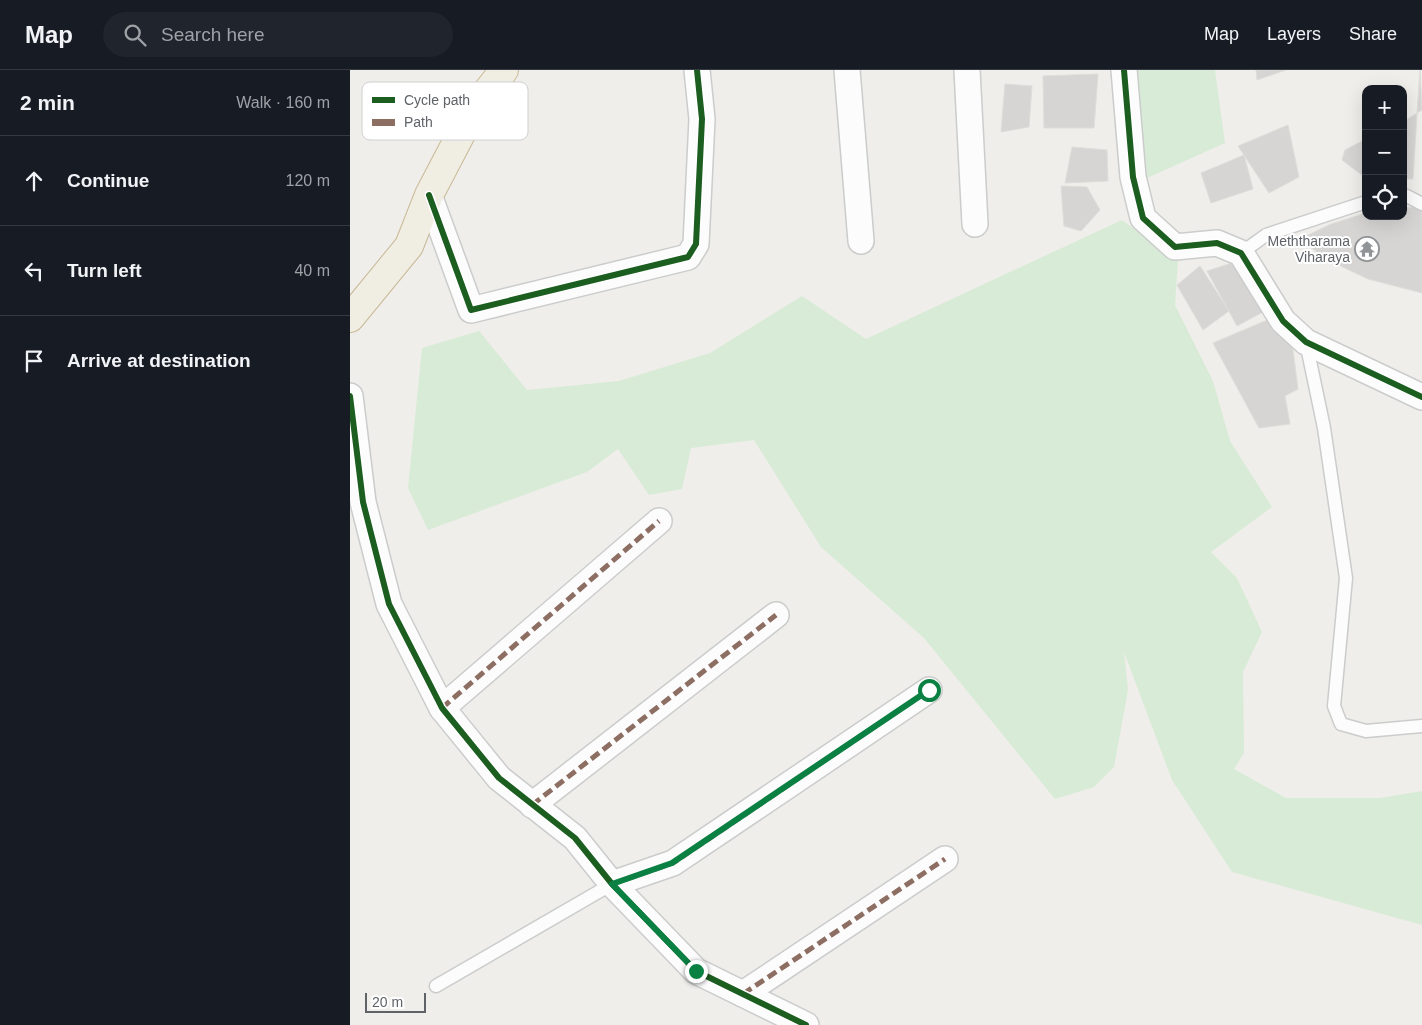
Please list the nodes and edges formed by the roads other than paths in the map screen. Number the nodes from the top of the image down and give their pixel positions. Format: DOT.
graph roads {
  1 [pos="504,70"];
  2 [pos="697,70"];
  3 [pos="847,70"];
  4 [pos="967,70"];
  5 [pos="1124,70"];
  6 [pos="495,82"];
  7 [pos="458,140"];
  8 [pos="429,195"];
  9 [pos="1407,196"];
  10 [pos="1362,203"];
  11 [pos="1422,204"];
  12 [pos="975,224"];
  13 [pos="861,241"];
  14 [pos="1241,253"];
  15 [pos="350,318"];
  16 [pos="1306,342"];
  17 [pos="350,396"];
  18 [pos="1422,397"];
  19 [pos="659,521"];
  20 [pos="776,615"];
  21 [pos="929,690"];
  22 [pos="442,708"];
  23 [pos="1422,726"];
  24 [pos="532,805"];
  25 [pos="945,859"];
  26 [pos="612,884"];
  27 [pos="436,986"];
  28 [pos="743,994"];
  29 [pos="806,1025"];
  1 -- 6 [label="highway"];
  2 -- 8 [label="street"];
  3 -- 13 [label="street"];
  4 -- 12 [label="street"];
  5 -- 14 [label="street"];
  7 -- 8 [label="highway"];
  8 -- 15 [label="highway"];
  9 -- 11 [label="lane"];
  10 -- 14 [label="lane"];
  14 -- 16 [label="street"];
  16 -- 18 [label="street"];
  16 -- 23 [label="lane"];
  17 -- 22 [label="street"];
  19 -- 22 [label="street"];
  20 -- 24 [label="street"];
  21 -- 26 [label="street"];
  22 -- 24 [label="street"];
  24 -- 26 [label="street"];
  25 -- 28 [label="street"];
  26 -- 27 [label="lane"];
  26 -- 28 [label="street"];
  28 -- 29 [label="street"];
}
